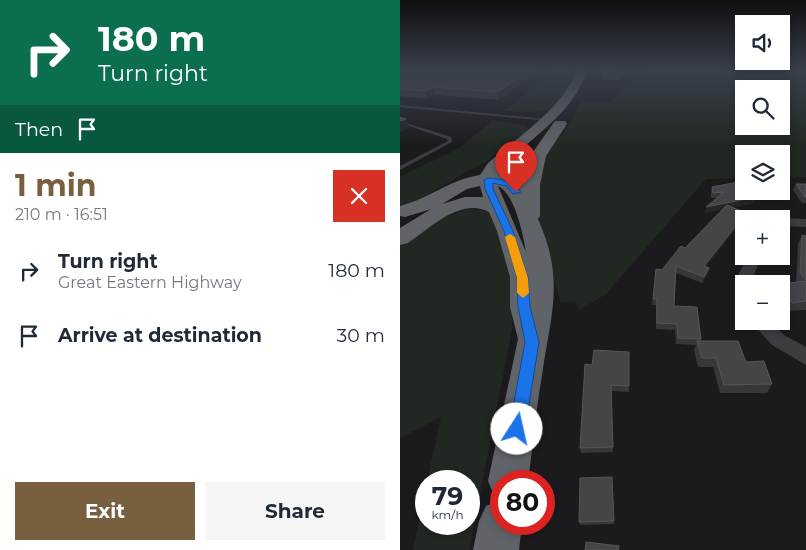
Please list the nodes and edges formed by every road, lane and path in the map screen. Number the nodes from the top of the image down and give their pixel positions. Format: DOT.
graph roads {
  1 [pos="578,96"];
  2 [pos="400,106"];
  3 [pos="400,122"];
  4 [pos="554,122"];
  5 [pos="511,149"];
  6 [pos="400,168"];
  7 [pos="488,180"];
  8 [pos="497,208"];
  9 [pos="445,209"];
  10 [pos="402,213"];
  11 [pos="530,220"];
  12 [pos="790,222"];
  13 [pos="806,223"];
  14 [pos="400,238"];
  15 [pos="767,330"];
  16 [pos="532,342"];
  17 [pos="806,357"];
  18 [pos="510,470"];
  19 [pos="499,535"];
  20 [pos="496,550"];
  1 -- 4 [label="highway"];
  2 -- 4 [label="lane"];
  3 -- 6 [label="lane"];
  4 -- 5 [label="highway"];
  4 -- 7 [label="highway"];
  4 -- 11 [label="highway"];
  5 -- 7 [label="highway"];
  5 -- 10 [label="highway"];
  7 -- 8 [label="highway"];
  7 -- 9 [label="highway"];
  7 -- 10 [label="highway"];
  7 -- 11 [label="highway"];
  8 -- 9 [label="highway"];
  8 -- 16 [label="highway"];
  9 -- 14 [label="highway"];
  11 -- 16 [label="highway"];
  12 -- 13 [label="street"];
  15 -- 17 [label="street"];
  16 -- 18 [label="highway"];
  19 -- 20 [label="highway"];
}
